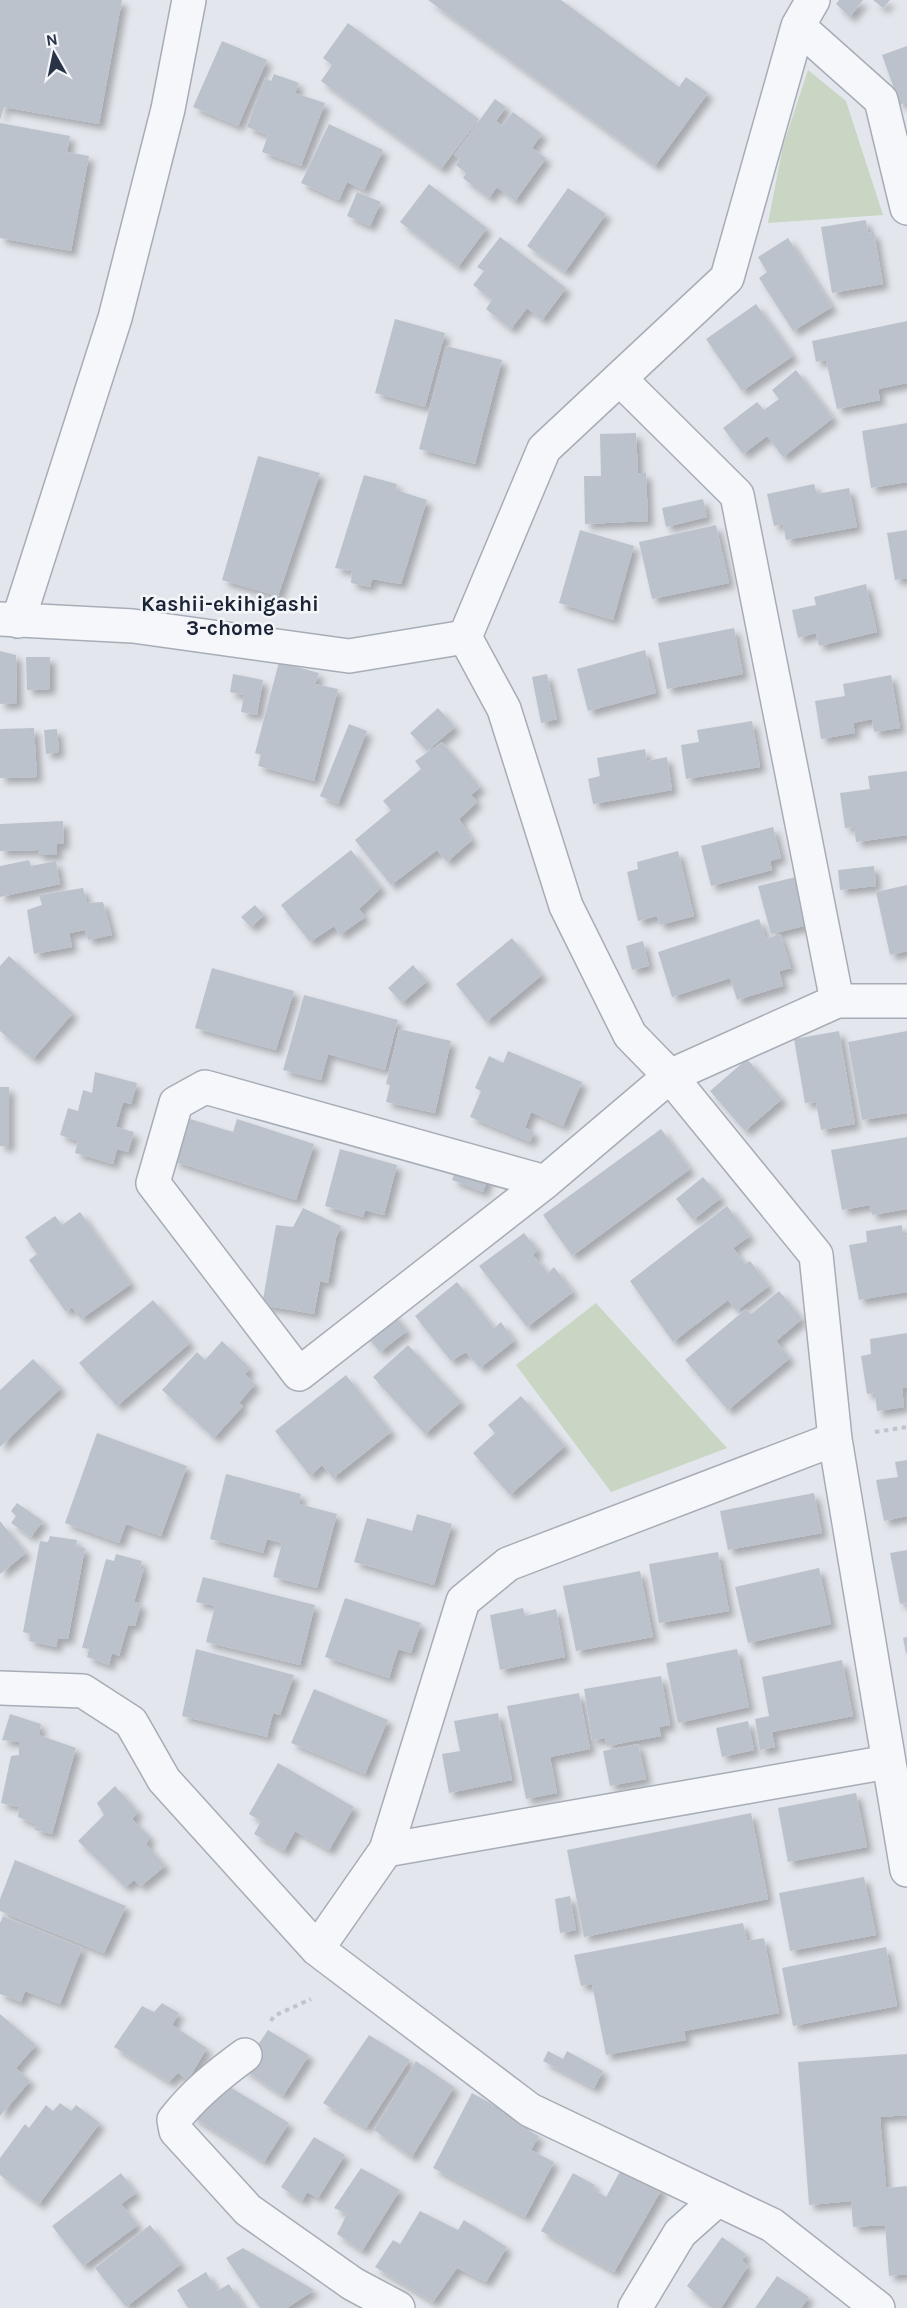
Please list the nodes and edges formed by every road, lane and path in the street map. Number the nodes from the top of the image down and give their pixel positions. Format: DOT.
graph roads {
  1 [pos="189,0"];
  2 [pos="805,13"];
  3 [pos="907,208"];
  4 [pos="620,379"];
  5 [pos="9,620"];
  6 [pos="465,637"];
  7 [pos="907,1001"];
  8 [pos="837,1002"];
  9 [pos="670,1076"];
  10 [pos="545,1182"];
  11 [pos="835,1439"];
  12 [pos="0,1689"];
  13 [pos="888,1762"];
  14 [pos="386,1850"];
  15 [pos="907,1870"];
  16 [pos="317,1949"];
  17 [pos="356,1978"];
  18 [pos="245,2055"];
  19 [pos="718,2199"];
  20 [pos="398,2308"];
  21 [pos="635,2308"];
  22 [pos="878,2308"];
  1 -- 5 [label="street"];
  2 -- 3 [label="street"];
  2 -- 4 [label="street"];
  4 -- 6 [label="street"];
  4 -- 8 [label="street"];
  5 -- 6 [label="street"];
  6 -- 9 [label="street"];
  7 -- 8 [label="street"];
  8 -- 9 [label="street"];
  9 -- 10 [label="street"];
  9 -- 11 [label="street"];
  10 -- 10 [label="street"];
  11 -- 13 [label="street"];
  11 -- 14 [label="street"];
  12 -- 16 [label="street"];
  13 -- 14 [label="street"];
  13 -- 15 [label="street"];
  14 -- 16 [label="street"];
  16 -- 17 [label="street"];
  17 -- 18 [label="path"];
  17 -- 19 [label="street"];
  18 -- 20 [label="street"];
  19 -- 21 [label="street"];
  19 -- 22 [label="street"];
}
